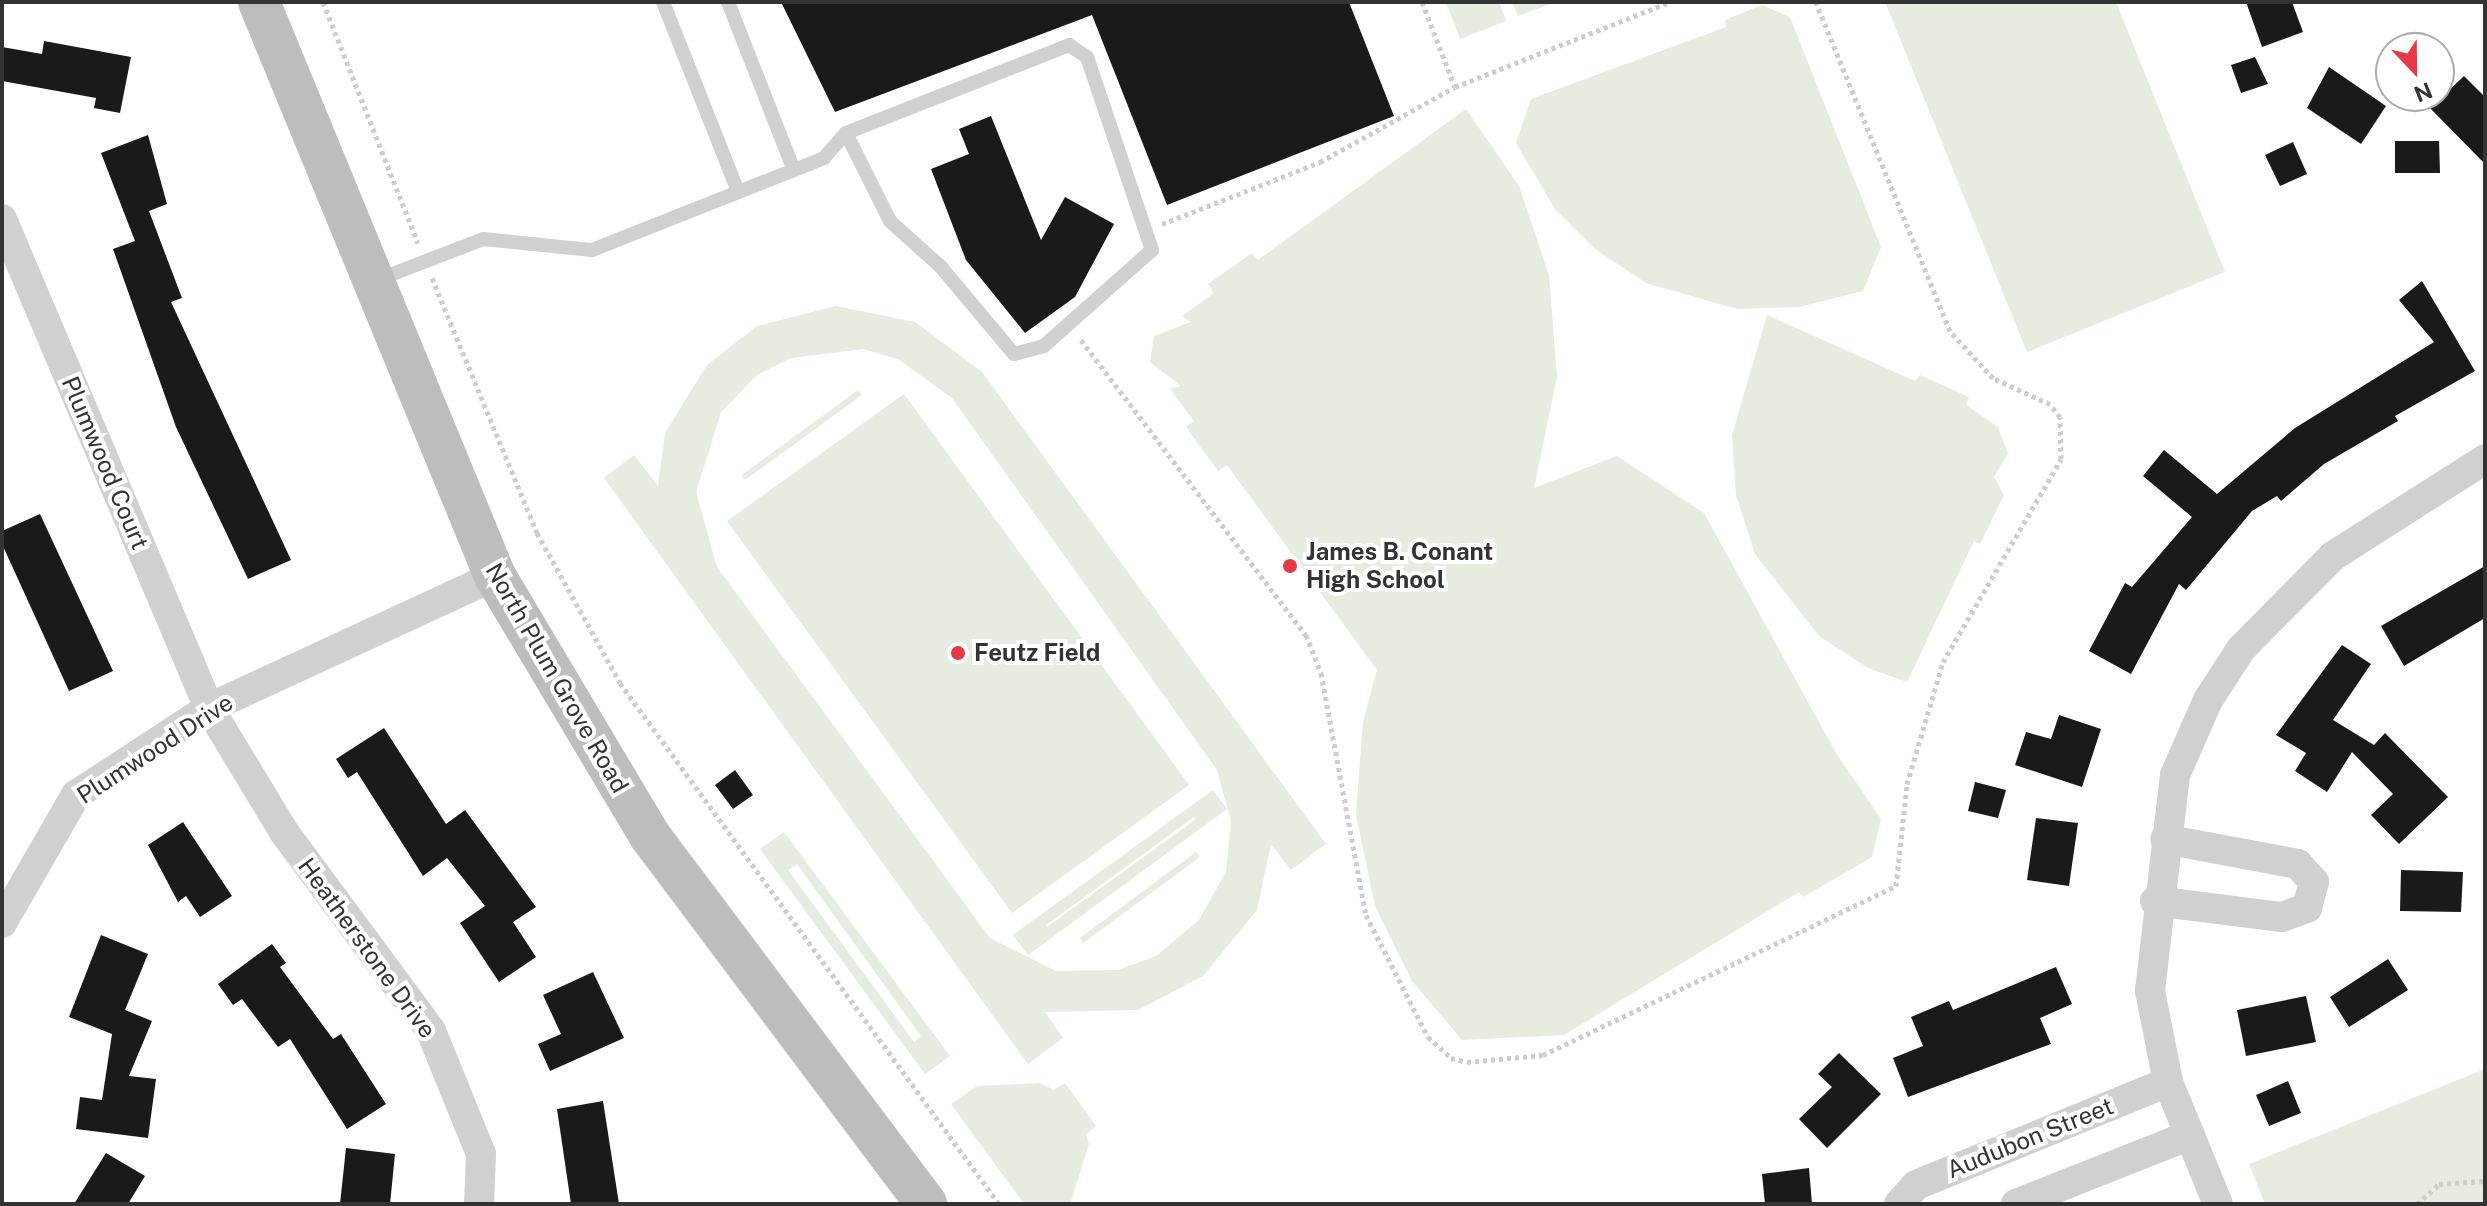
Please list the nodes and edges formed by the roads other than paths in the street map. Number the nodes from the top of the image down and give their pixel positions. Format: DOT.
graph roads {
  1 [pos="259,2"];
  2 [pos="663,2"];
  3 [pos="728,2"];
  4 [pos="846,133"];
  5 [pos="794,170"];
  6 [pos="738,191"];
  7 [pos="2,219"];
  8 [pos="371,282"];
  9 [pos="2485,459"];
  10 [pos="495,576"];
  11 [pos="209,708"];
  12 [pos="2165,839"];
  13 [pos="2155,901"];
  14 [pos="2,923"];
  15 [pos="2168,1082"];
  16 [pos="2190,1135"];
  17 [pos="479,1204"];
  18 [pos="926,1204"];
  19 [pos="1899,1204"];
  20 [pos="2016,1204"];
  21 [pos="2218,1204"];
  1 -- 8 [label="street, North Plum Grove Road"];
  2 -- 6 [label="lane"];
  3 -- 5 [label="lane"];
  4 -- 4 [label="lane"];
  4 -- 5 [label="lane"];
  5 -- 6 [label="lane"];
  6 -- 8 [label="lane"];
  7 -- 11 [label="street, Plumwood Court"];
  8 -- 10 [label="street, North Plum Grove Road"];
  9 -- 12 [label="street"];
  10 -- 11 [label="street, Plumwood Drive"];
  10 -- 18 [label="street, North Plum Grove Road"];
  11 -- 14 [label="street, Plumwood Drive"];
  11 -- 17 [label="street, Heatherstone Drive"];
  12 -- 13 [label="street"];
  12 -- 13 [label="street"];
  13 -- 15 [label="street"];
  15 -- 16 [label="street"];
  15 -- 19 [label="street, Audubon Street"];
  16 -- 20 [label="street"];
  16 -- 21 [label="street"];
}
